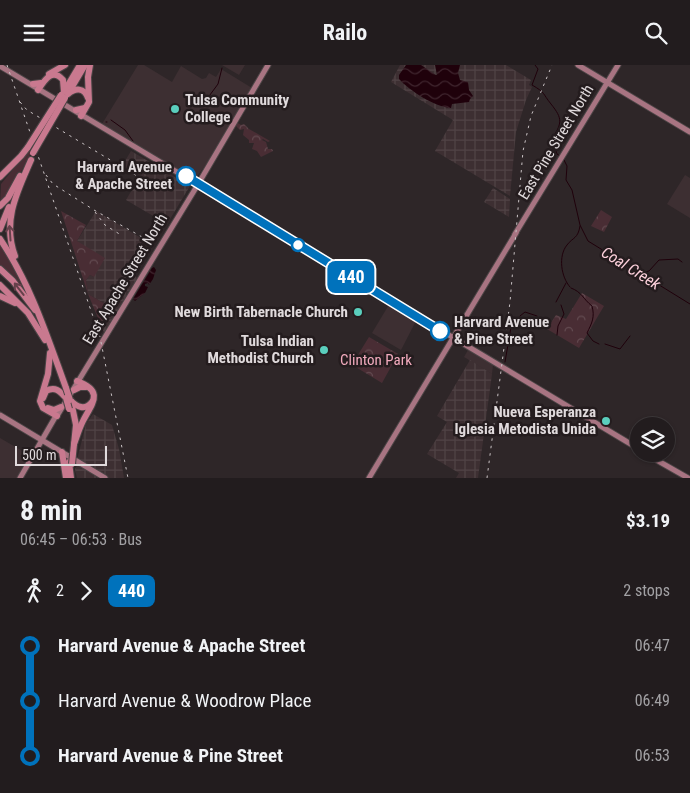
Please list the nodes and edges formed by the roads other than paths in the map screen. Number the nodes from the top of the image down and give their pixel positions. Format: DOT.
graph roads {
  1 [pos="66,65"];
  2 [pos="80,65"];
  3 [pos="85,65"];
  4 [pos="90,65"];
  5 [pos="268,65"];
  6 [pos="578,65"];
  7 [pos="618,65"];
  8 [pos="0,66"];
  9 [pos="607,82"];
  10 [pos="39,87"];
  11 [pos="65,95"];
  12 [pos="82,113"];
  13 [pos="690,132"];
  14 [pos="31,153"];
  15 [pos="21,156"];
  16 [pos="0,177"];
  17 [pos="0,183"];
  18 [pos="197,184"];
  19 [pos="0,206"];
  20 [pos="0,229"];
  21 [pos="0,239"];
  22 [pos="0,269"];
  23 [pos="1,286"];
  24 [pos="28,288"];
  25 [pos="0,296"];
  26 [pos="28,313"];
  27 [pos="47,335"];
  28 [pos="453,338"];
  29 [pos="50,353"];
  30 [pos="81,382"];
  31 [pos="74,390"];
  32 [pos="68,399"];
  33 [pos="61,407"];
  34 [pos="0,415"];
  35 [pos="57,417"];
  36 [pos="42,441"];
  37 [pos="74,444"];
  38 [pos="630,445"];
  39 [pos="62,452"];
  40 [pos="71,453"];
  41 [pos="660,462"];
  42 [pos="71,463"];
  43 [pos="20,478"];
  44 [pos="66,478"];
  45 [pos="71,478"];
  46 [pos="75,478"];
  47 [pos="104,478"];
  48 [pos="369,478"];
  49 [pos="686,478"];
  1 -- 10 [label="highway"];
  2 -- 11 [label="highway"];
  3 -- 11 [label="highway"];
  4 -- 12 [label="highway"];
  5 -- 18 [label="main road, East Apache Street North"];
  6 -- 9 [label="main road"];
  7 -- 9 [label="main road, East Pine Street North"];
  8 -- 10 [label="main road"];
  9 -- 13 [label="main road"];
  9 -- 28 [label="main road, East Pine Street North"];
  10 -- 11 [label="highway"];
  10 -- 12 [label="main road"];
  11 -- 12 [label="highway"];
  11 -- 14 [label="highway, bridge"];
  11 -- 14 [label="highway, bridge"];
  12 -- 18 [label="main road"];
  14 -- 15 [label="highway"];
  14 -- 19 [label="highway"];
  14 -- 20 [label="highway"];
  24 -- 14 [label="highway, one-way"];
  15 -- 16 [label="highway"];
  15 -- 17 [label="highway"];
  18 -- 28 [label="main road"];
  18 -- 30 [label="main road, East Apache Street North"];
  21 -- 24 [label="highway"];
  27 -- 22 [label="highway, one-way"];
  23 -- 26 [label="highway"];
  24 -- 27 [label="highway"];
  25 -- 26 [label="highway"];
  26 -- 29 [label="highway"];
  27 -- 32 [label="highway"];
  28 -- 38 [label="main road"];
  28 -- 48 [label="main road, East Pine Street North"];
  29 -- 32 [label="highway"];
  29 -- 35 [label="highway"];
  30 -- 31 [label="highway"];
  30 -- 32 [label="highway"];
  30 -- 33 [label="main road, East Apache Street North"];
  30 -- 37 [label="highway"];
  31 -- 35 [label="main road, East Apache Street North"];
  32 -- 33 [label="highway"];
  32 -- 37 [label="highway"];
  32 -- 40 [label="highway"];
  33 -- 35 [label="main road, East Apache Street North"];
  34 -- 36 [label="main road"];
  35 -- 36 [label="main road, East Apache Street North"];
  36 -- 39 [label="main road"];
  36 -- 43 [label="main road, East Apache Street North"];
  37 -- 40 [label="highway"];
  39 -- 44 [label="highway"];
  39 -- 47 [label="main road"];
  40 -- 42 [label="highway, bridge"];
  41 -- 49 [label="main road"];
  42 -- 45 [label="highway"];
  42 -- 46 [label="highway"];
}
